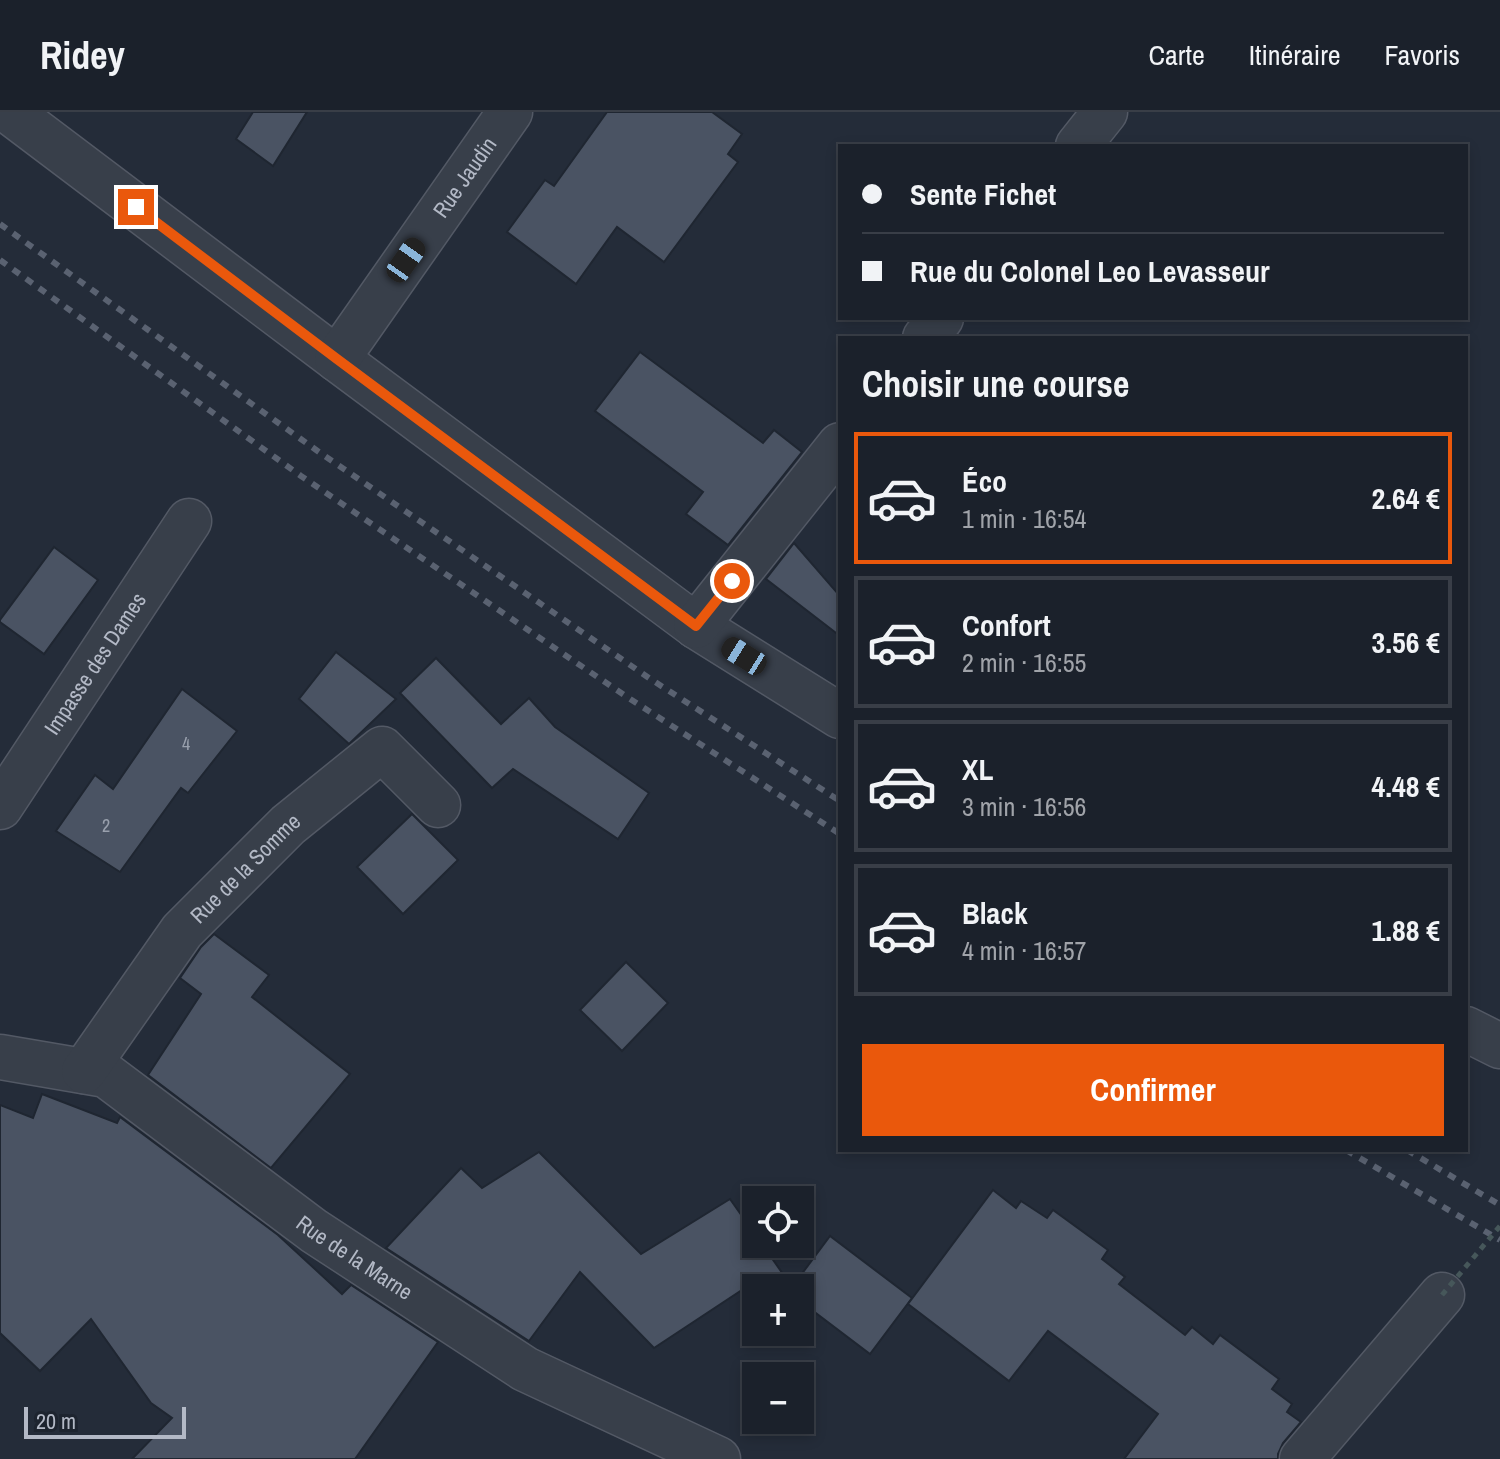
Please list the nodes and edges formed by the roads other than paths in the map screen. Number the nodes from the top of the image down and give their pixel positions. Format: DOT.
graph roads {
  1 [pos="10,112"];
  2 [pos="510,112"];
  3 [pos="1105,112"];
  4 [pos="1080,144"];
  5 [pos="939,320"];
  6 [pos="927,336"];
  7 [pos="337,359"];
  8 [pos="838,448"];
  9 [pos="189,521"];
  10 [pos="696,626"];
  11 [pos="838,715"];
  12 [pos="438,805"];
  13 [pos="0,807"];
  14 [pos="1468,1030"];
  15 [pos="1500,1046"];
  16 [pos="0,1057"];
  17 [pos="84,1071"];
  18 [pos="1442,1295"];
  19 [pos="718,1459"];
  20 [pos="1302,1459"];
  1 -- 7 [label="street"];
  2 -- 7 [label="street, Rue Jaudin"];
  3 -- 4 [label="street"];
  5 -- 6 [label="street"];
  7 -- 10 [label="street"];
  8 -- 10 [label="street"];
  9 -- 13 [label="street, Impasse des Dames"];
  10 -- 11 [label="street"];
  12 -- 17 [label="street, Rue de la Somme"];
  14 -- 15 [label="street"];
  16 -- 17 [label="street, Rue de la Marne"];
  17 -- 19 [label="street, Rue de la Marne"];
  18 -- 20 [label="street"];
}
